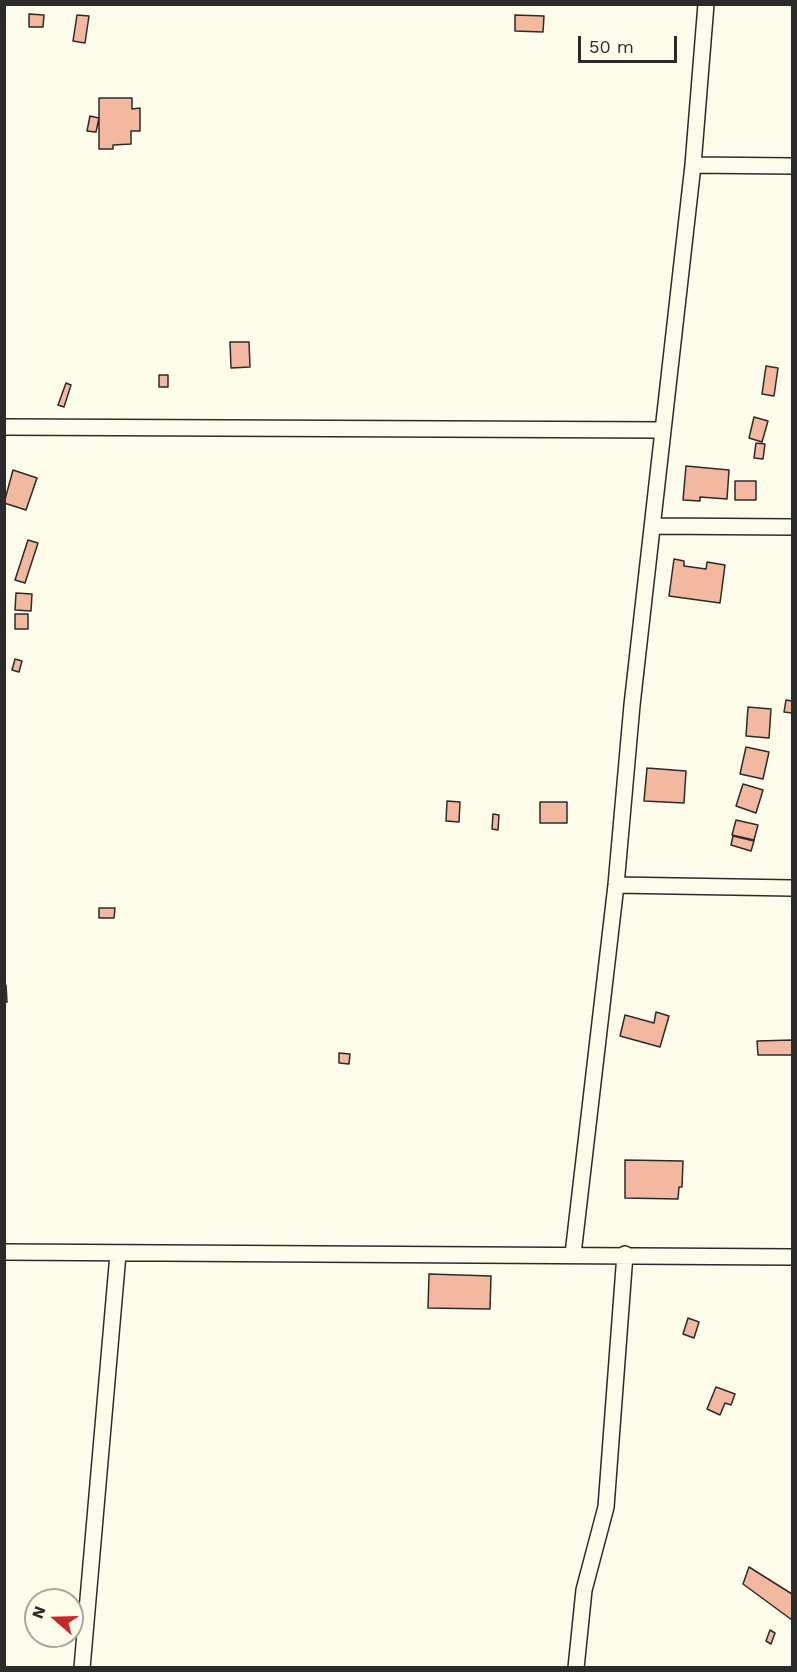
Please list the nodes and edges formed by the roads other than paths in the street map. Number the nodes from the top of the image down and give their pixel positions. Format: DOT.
graph roads {
  1 [pos="706,4"];
  2 [pos="693,165"];
  3 [pos="792,166"];
  4 [pos="4,427"];
  5 [pos="662,430"];
  6 [pos="654,526"];
  7 [pos="792,527"];
  8 [pos="616,885"];
  9 [pos="792,888"];
  10 [pos="4,1252"];
  11 [pos="118,1254"];
  12 [pos="573,1254"];
  13 [pos="625,1254"];
  14 [pos="792,1257"];
  15 [pos="82,1668"];
  16 [pos="576,1668"];
  1 -- 2 [label="street"];
  2 -- 3 [label="street"];
  2 -- 5 [label="street"];
  4 -- 5 [label="street"];
  5 -- 6 [label="street"];
  6 -- 7 [label="street"];
  6 -- 8 [label="street"];
  8 -- 9 [label="street"];
  8 -- 12 [label="street"];
  10 -- 11 [label="street"];
  11 -- 12 [label="street"];
  11 -- 15 [label="street"];
  12 -- 13 [label="street"];
  13 -- 14 [label="street"];
  13 -- 16 [label="street"];
}
